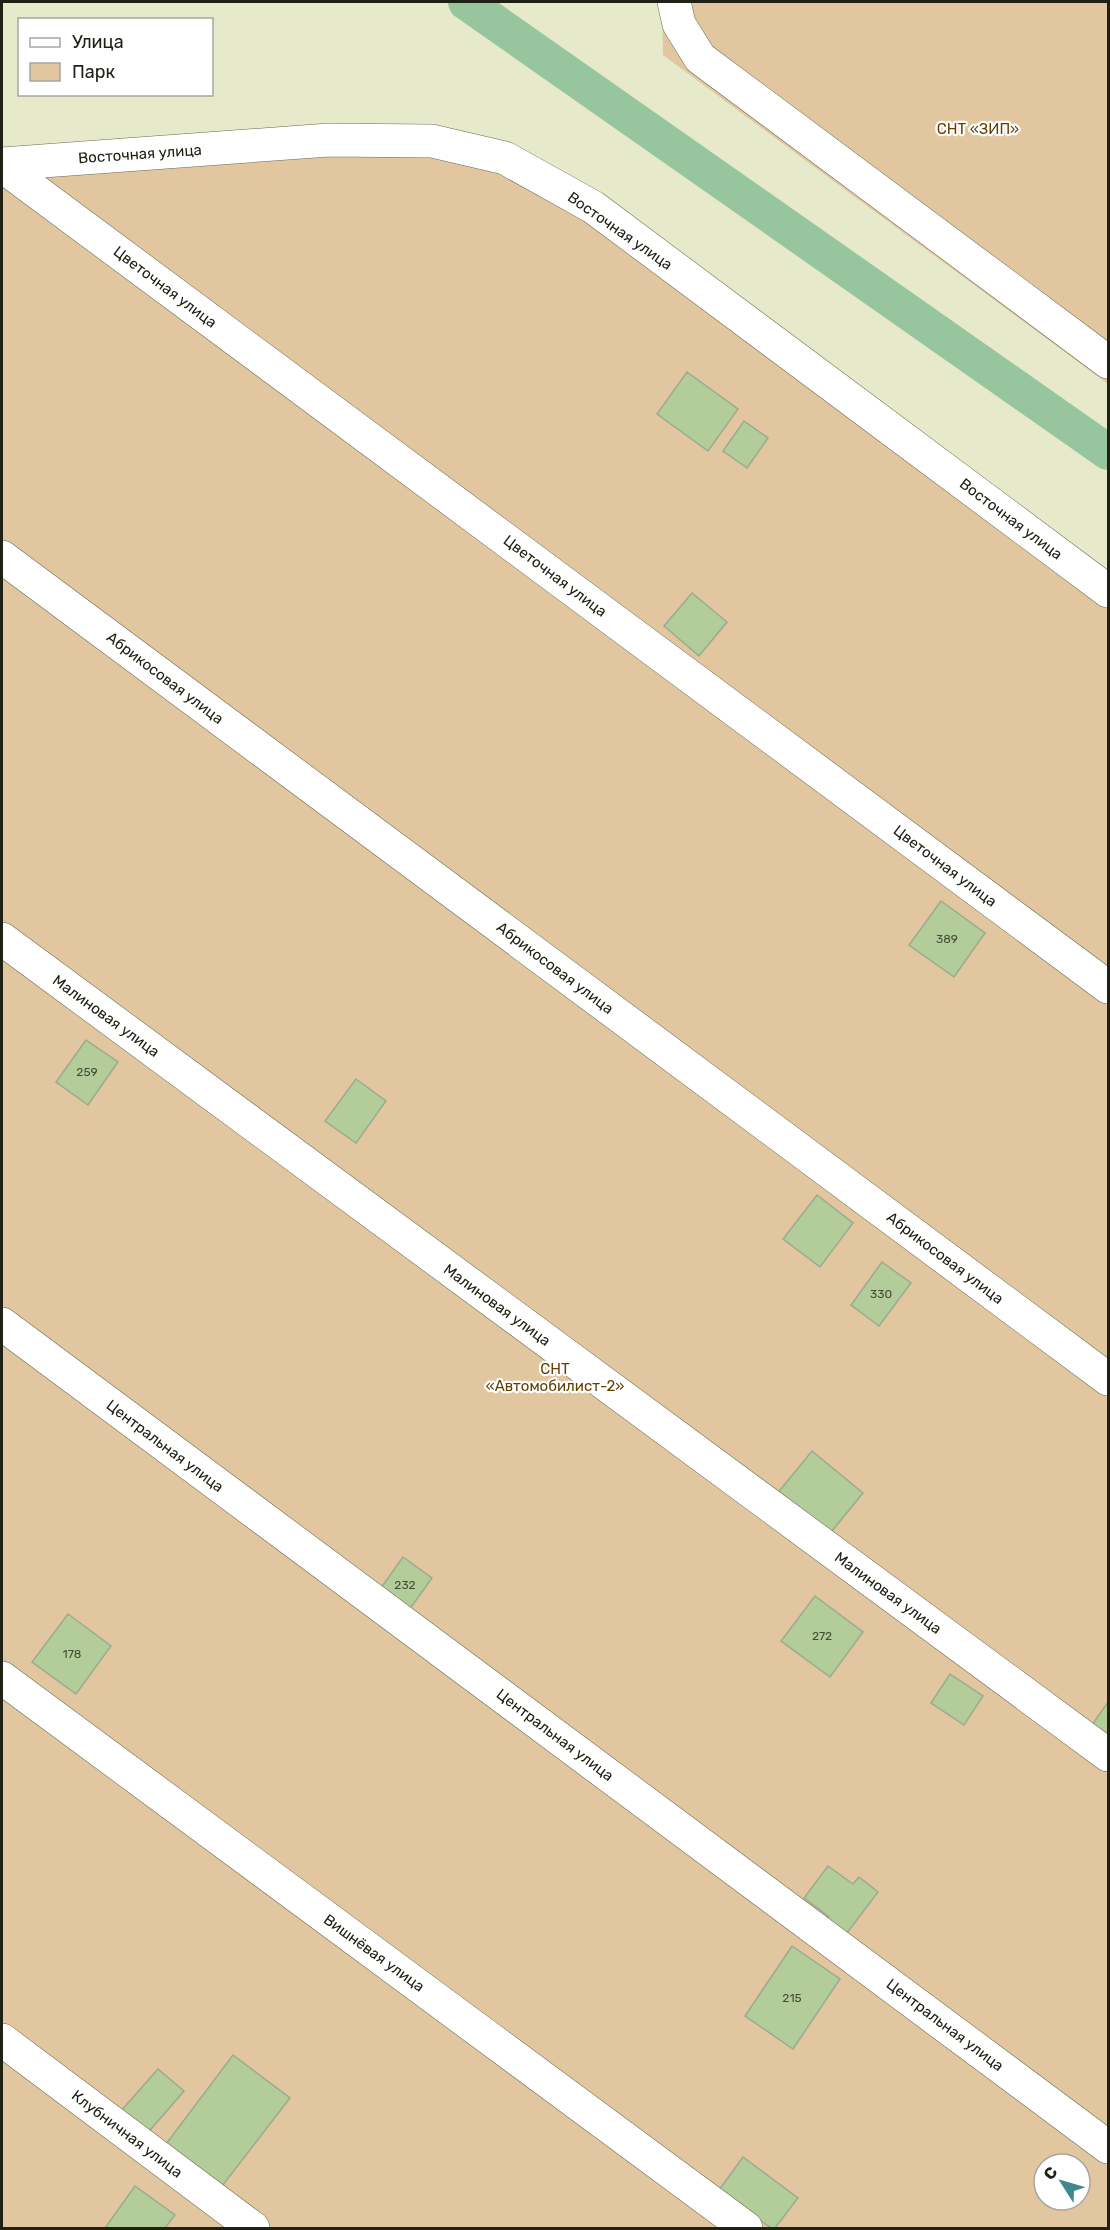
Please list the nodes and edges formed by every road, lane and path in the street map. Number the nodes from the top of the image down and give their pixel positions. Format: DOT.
graph roads {
  1 [pos="674,2"];
  2 [pos="2,165"];
  3 [pos="1108,362"];
  4 [pos="2,556"];
  5 [pos="1108,591"];
  6 [pos="2,939"];
  7 [pos="1108,987"];
  8 [pos="2,1324"];
  9 [pos="1108,1379"];
  10 [pos="2,1678"];
  11 [pos="1108,1755"];
  12 [pos="2,2040"];
  13 [pos="1108,2146"];
  14 [pos="253,2229"];
  15 [pos="746,2229"];
  1 -- 3 [label="street"];
  2 -- 5 [label="street, Восточная улица"];
  2 -- 7 [label="street, Цветочная улица"];
  4 -- 9 [label="street, Абрикосовая улица"];
  6 -- 11 [label="street, Малиновая улица"];
  8 -- 13 [label="street, Центральная улица"];
  10 -- 15 [label="street, Вишнёвая улица"];
  12 -- 14 [label="street, Клубничная улица"];
}
